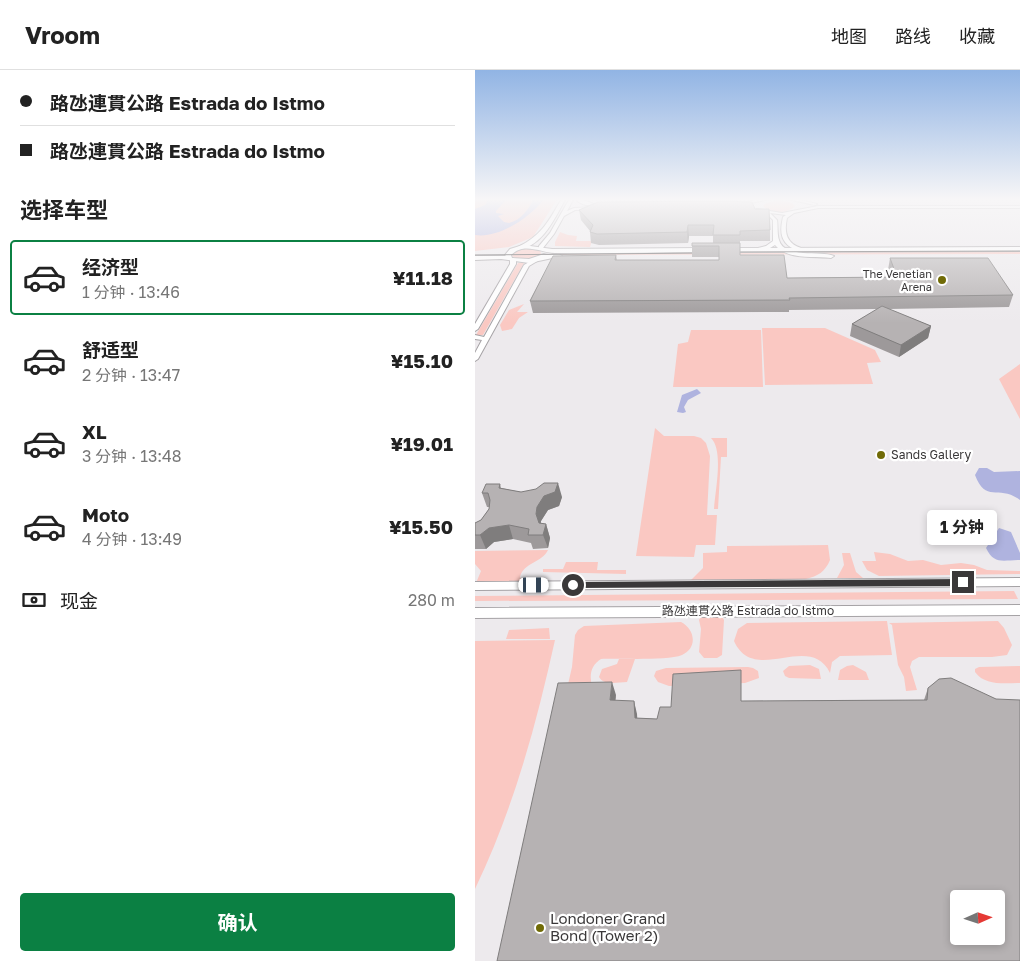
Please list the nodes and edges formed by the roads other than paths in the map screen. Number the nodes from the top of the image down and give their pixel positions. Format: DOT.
graph roads {
  1 [pos="536,240"];
  2 [pos="549,240"];
  3 [pos="776,240"];
  4 [pos="786,240"];
  5 [pos="518,248"];
  6 [pos="542,248"];
  7 [pos="1020,249"];
  8 [pos="751,250"];
  9 [pos="784,250"];
  10 [pos="806,250"];
  11 [pos="1020,255"];
  12 [pos="475,256"];
  13 [pos="831,256"];
  14 [pos="537,259"];
  15 [pos="511,260"];
  16 [pos="475,329"];
  17 [pos="475,338"];
  18 [pos="486,339"];
  19 [pos="475,359"];
  20 [pos="1020,582"];
  21 [pos="475,586"];
  22 [pos="1020,610"];
  23 [pos="475,613"];
  1 -- 5 [label="street"];
  2 -- 6 [label="street"];
  3 -- 8 [label="street"];
  3 -- 9 [label="street"];
  4 -- 10 [label="street"];
  5 -- 6 [label="main road"];
  5 -- 12 [label="main road"];
  5 -- 15 [label="main road"];
  6 -- 14 [label="main road"];
  6 -- 14 [label="main road"];
  7 -- 10 [label="main road"];
  8 -- 9 [label="main road"];
  8 -- 13 [label="main road"];
  9 -- 10 [label="main road"];
  9 -- 13 [label="street"];
  11 -- 13 [label="main road"];
  12 -- 15 [label="main road"];
  14 -- 15 [label="main road"];
  14 -- 18 [label="street"];
  15 -- 16 [label="street"];
  17 -- 18 [label="street"];
  18 -- 19 [label="street"];
  20 -- 21 [label="main road"];
  22 -- 23 [label="main road, 路氹連貫公路 Estrada do Istmo"];
}
